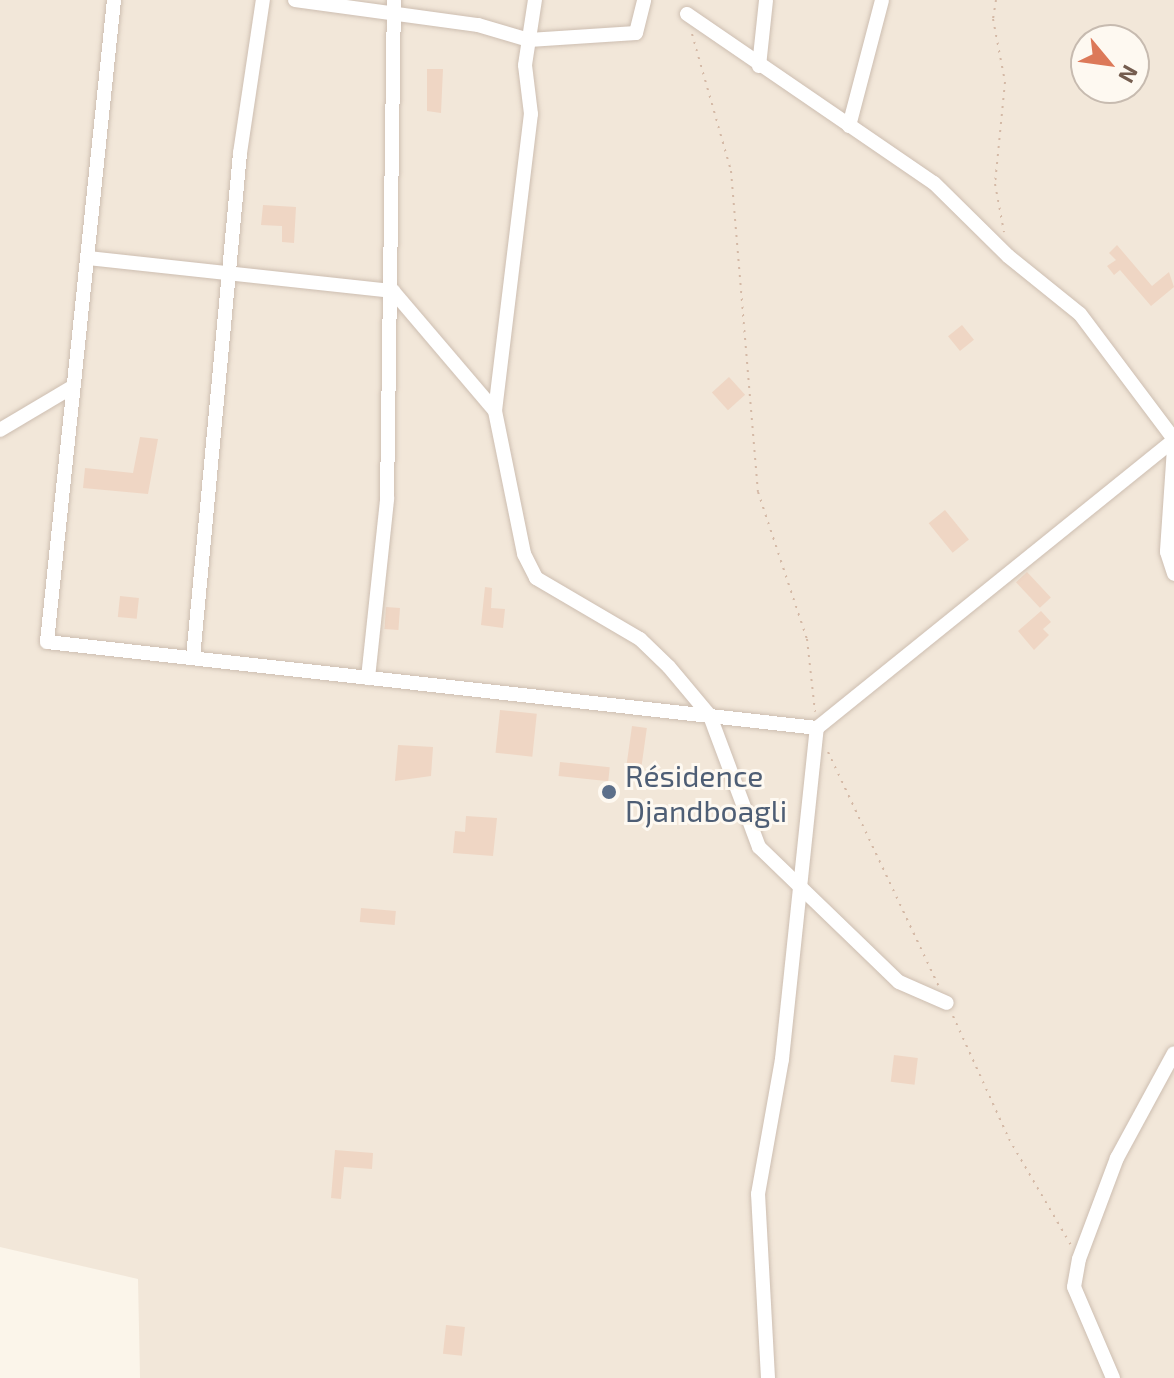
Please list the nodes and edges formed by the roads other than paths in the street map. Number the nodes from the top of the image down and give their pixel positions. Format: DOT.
graph roads {
  1 [pos="114,0"];
  2 [pos="263,0"];
  3 [pos="295,0"];
  4 [pos="535,0"];
  5 [pos="644,0"];
  6 [pos="766,0"];
  7 [pos="882,0"];
  8 [pos="394,7"];
  9 [pos="687,14"];
  10 [pos="529,40"];
  11 [pos="759,66"];
  12 [pos="849,126"];
  13 [pos="88,258"];
  14 [pos="229,270"];
  15 [pos="393,291"];
  16 [pos="72,387"];
  17 [pos="495,411"];
  18 [pos="0,430"];
  19 [pos="1174,440"];
  20 [pos="1174,448"];
  21 [pos="1174,574"];
  22 [pos="193,658"];
  23 [pos="368,678"];
  24 [pos="710,716"];
  25 [pos="817,728"];
  26 [pos="798,889"];
  27 [pos="947,1003"];
  28 [pos="1174,1053"];
  29 [pos="768,1378"];
  30 [pos="1113,1378"];
  1 -- 13 [label="street"];
  2 -- 14 [label="street"];
  3 -- 8 [label="street"];
  4 -- 10 [label="street"];
  5 -- 10 [label="street"];
  6 -- 11 [label="street"];
  7 -- 12 [label="street"];
  8 -- 10 [label="street"];
  8 -- 15 [label="street"];
  9 -- 11 [label="street"];
  10 -- 17 [label="street"];
  11 -- 12 [label="street"];
  12 -- 19 [label="street"];
  13 -- 14 [label="street"];
  13 -- 16 [label="street"];
  14 -- 15 [label="street"];
  14 -- 22 [label="street"];
  15 -- 17 [label="street"];
  15 -- 23 [label="street"];
  16 -- 18 [label="street"];
  16 -- 22 [label="street"];
  17 -- 24 [label="street"];
  19 -- 25 [label="street"];
  20 -- 21 [label="street"];
  22 -- 23 [label="street"];
  23 -- 24 [label="street"];
  24 -- 25 [label="street"];
  24 -- 26 [label="street"];
  25 -- 26 [label="street"];
  26 -- 27 [label="street"];
  26 -- 29 [label="street"];
  28 -- 30 [label="street"];
}
